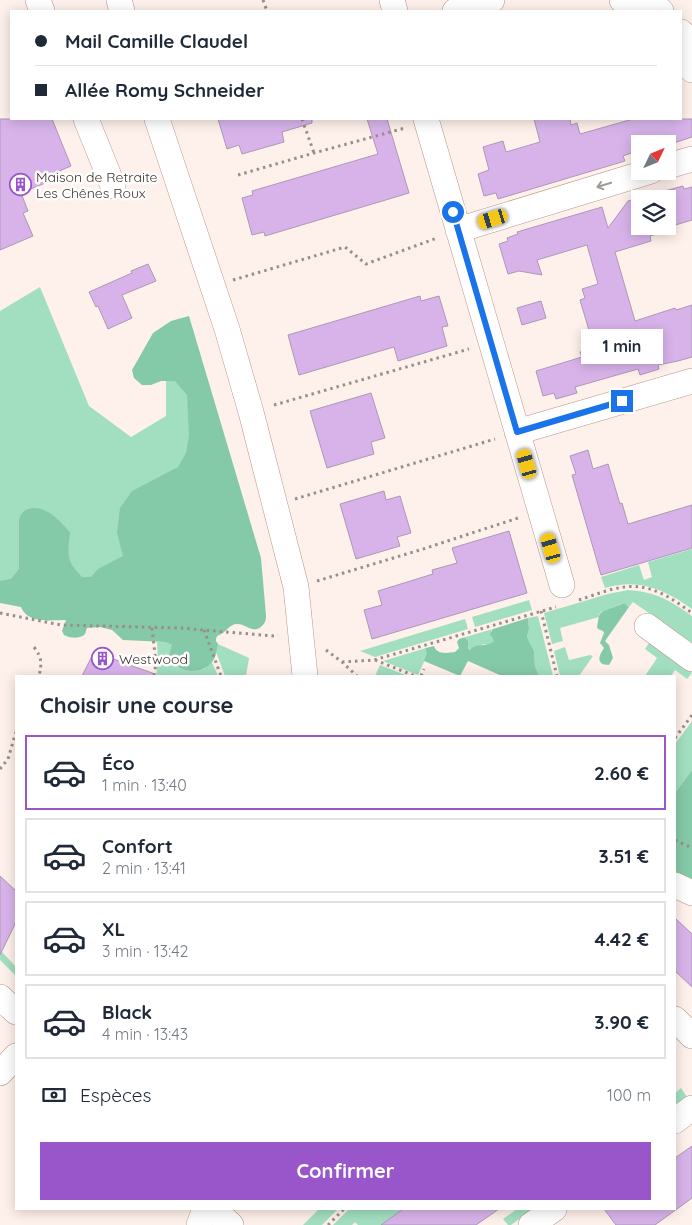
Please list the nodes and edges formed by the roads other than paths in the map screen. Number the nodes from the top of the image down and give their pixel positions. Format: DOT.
graph roads {
  1 [pos="492,0"];
  2 [pos="622,0"];
  3 [pos="649,0"];
  4 [pos="458,10"];
  5 [pos="632,10"];
  6 [pos="660,10"];
  7 [pos="682,33"];
  8 [pos="692,43"];
  9 [pos="682,61"];
  10 [pos="692,70"];
  11 [pos="86,120"];
  12 [pos="156,120"];
  13 [pos="427,120"];
  14 [pos="692,159"];
  15 [pos="676,164"];
  16 [pos="631,177"];
  17 [pos="113,186"];
  18 [pos="458,230"];
  19 [pos="692,381"];
  20 [pos="517,432"];
  21 [pos="565,598"];
  22 [pos="647,626"];
  23 [pos="692,659"];
  24 [pos="311,660"];
  25 [pos="321,675"];
  26 [pos="676,885"];
  27 [pos="692,893"];
  28 [pos="0,997"];
  29 [pos="15,1011"];
  30 [pos="676,1020"];
  31 [pos="692,1036"];
  32 [pos="15,1057"];
  33 [pos="0,1073"];
  34 [pos="692,1108"];
  35 [pos="676,1120"];
  36 [pos="205,1210"];
  37 [pos="215,1210"];
  38 [pos="553,1210"];
  39 [pos="199,1225"];
  40 [pos="231,1225"];
  41 [pos="531,1225"];
  1 -- 4 [label="street"];
  2 -- 5 [label="street"];
  3 -- 6 [label="street"];
  7 -- 8 [label="street"];
  9 -- 10 [label="street"];
  11 -- 17 [label="street"];
  12 -- 24 [label="street"];
  13 -- 18 [label="street"];
  14 -- 15 [label="street"];
  16 -- 18 [label="street, one-way"];
  18 -- 20 [label="street"];
  19 -- 20 [label="street"];
  20 -- 21 [label="street"];
  22 -- 23 [label="street"];
  24 -- 25 [label="street"];
  26 -- 27 [label="street"];
  28 -- 29 [label="street"];
  30 -- 31 [label="street"];
  32 -- 33 [label="street"];
  34 -- 35 [label="street"];
  36 -- 39 [label="street"];
  37 -- 40 [label="street"];
  38 -- 41 [label="street"];
}
